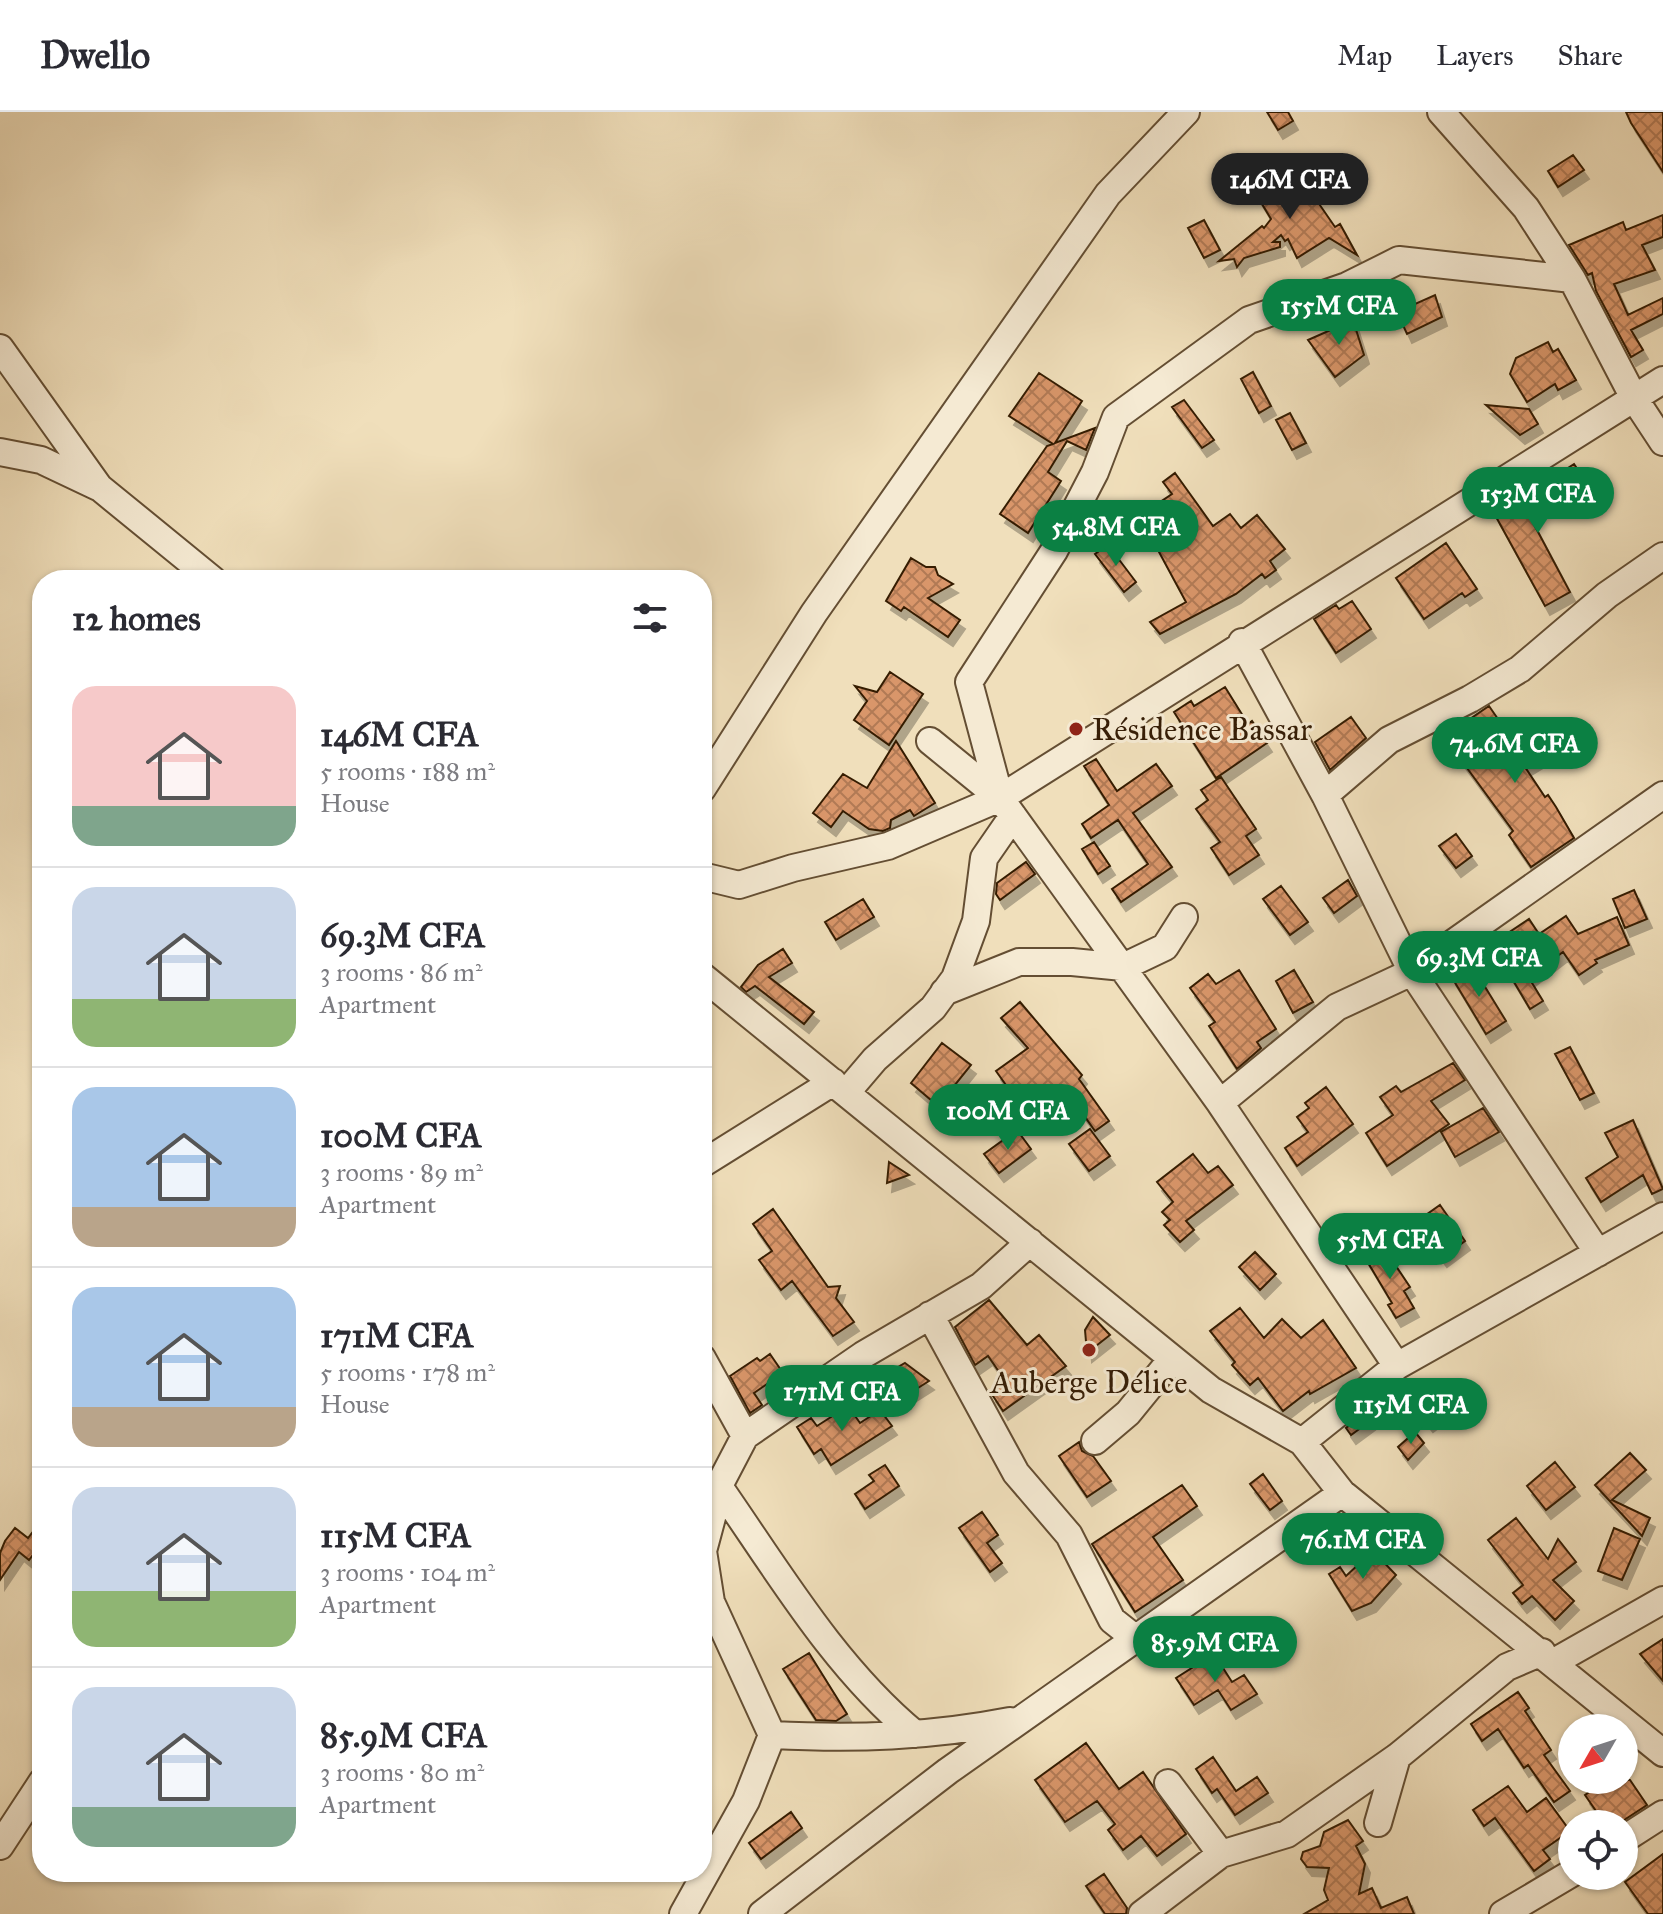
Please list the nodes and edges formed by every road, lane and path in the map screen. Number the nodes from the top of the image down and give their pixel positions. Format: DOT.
graph roads {
  1 [pos="1186,112"];
  2 [pos="1441,112"];
  3 [pos="1572,279"];
  4 [pos="0,348"];
  5 [pos="1663,380"];
  6 [pos="1634,398"];
  7 [pos="1663,442"];
  8 [pos="0,452"];
  9 [pos="99,487"];
  10 [pos="1663,556"];
  11 [pos="201,570"];
  12 [pos="1242,642"];
  13 [pos="930,741"];
  14 [pos="712,774"];
  15 [pos="1325,795"];
  16 [pos="1663,795"];
  17 [pos="1006,807"];
  18 [pos="712,878"];
  19 [pos="1184,917"];
  20 [pos="1123,967"];
  21 [pos="1412,972"];
  22 [pos="712,984"];
  23 [pos="944,992"];
  24 [pos="839,1088"];
  25 [pos="1220,1103"];
  26 [pos="712,1158"];
  27 [pos="1663,1216"];
  28 [pos="1030,1242"];
  29 [pos="1598,1253"];
  30 [pos="930,1315"];
  31 [pos="1172,1359"];
  32 [pos="1397,1366"];
  33 [pos="712,1376"];
  34 [pos="745,1436"];
  35 [pos="1095,1441"];
  36 [pos="1302,1442"];
  37 [pos="720,1488"];
  38 [pos="1342,1493"];
  39 [pos="712,1518"];
  40 [pos="1663,1600"];
  41 [pos="712,1604"];
  42 [pos="1136,1639"];
  43 [pos="1548,1657"];
  44 [pos="1021,1719"];
  45 [pos="915,1734"];
  46 [pos="772,1735"];
  47 [pos="1663,1753"];
  48 [pos="1397,1757"];
  49 [pos="1168,1783"];
  50 [pos="32,1797"];
  51 [pos="1663,1814"];
  52 [pos="1378,1823"];
  53 [pos="1638,1830"];
  54 [pos="0,1846"];
  55 [pos="1221,1854"];
  56 [pos="712,1862"];
  57 [pos="1558,1881"];
  58 [pos="701,1882"];
  59 [pos="683,1914"];
  60 [pos="762,1914"];
  61 [pos="1142,1914"];
  62 [pos="1503,1914"];
  1 -- 14 [label="street"];
  2 -- 3 [label="street"];
  3 -- 6 [label="street"];
  3 -- 17 [label="street"];
  4 -- 9 [label="street"];
  5 -- 6 [label="street"];
  6 -- 7 [label="street"];
  6 -- 12 [label="street"];
  8 -- 9 [label="street"];
  9 -- 11 [label="street"];
  10 -- 15 [label="street"];
  12 -- 15 [label="street"];
  12 -- 17 [label="street"];
  13 -- 17 [label="street"];
  15 -- 21 [label="street"];
  16 -- 21 [label="street"];
  17 -- 18 [label="street"];
  17 -- 20 [label="street"];
  17 -- 23 [label="street"];
  19 -- 20 [label="street"];
  20 -- 23 [label="street"];
  20 -- 25 [label="street"];
  21 -- 25 [label="street"];
  21 -- 29 [label="street"];
  22 -- 24 [label="street"];
  23 -- 24 [label="street"];
  24 -- 26 [label="street"];
  24 -- 28 [label="street"];
  25 -- 32 [label="street"];
  27 -- 29 [label="street"];
  28 -- 30 [label="street"];
  28 -- 31 [label="street"];
  29 -- 32 [label="street"];
  30 -- 34 [label="street"];
  30 -- 42 [label="street"];
  31 -- 35 [label="street"];
  31 -- 36 [label="street"];
  32 -- 36 [label="street"];
  33 -- 34 [label="street"];
  34 -- 37 [label="street"];
  36 -- 38 [label="street"];
  37 -- 39 [label="street"];
  37 -- 45 [label="street"];
  38 -- 42 [label="street"];
  38 -- 43 [label="street"];
  40 -- 43 [label="street"];
  41 -- 46 [label="street"];
  42 -- 44 [label="street"];
  43 -- 47 [label="street"];
  43 -- 48 [label="street"];
  44 -- 45 [label="street"];
  44 -- 60 [label="street"];
  45 -- 46 [label="street"];
  46 -- 56 [label="street"];
  48 -- 52 [label="street"];
  48 -- 55 [label="street"];
  49 -- 55 [label="street"];
  50 -- 54 [label="street"];
  51 -- 53 [label="street"];
  55 -- 61 [label="street"];
  57 -- 62 [label="street"];
  58 -- 59 [label="street"];
}
